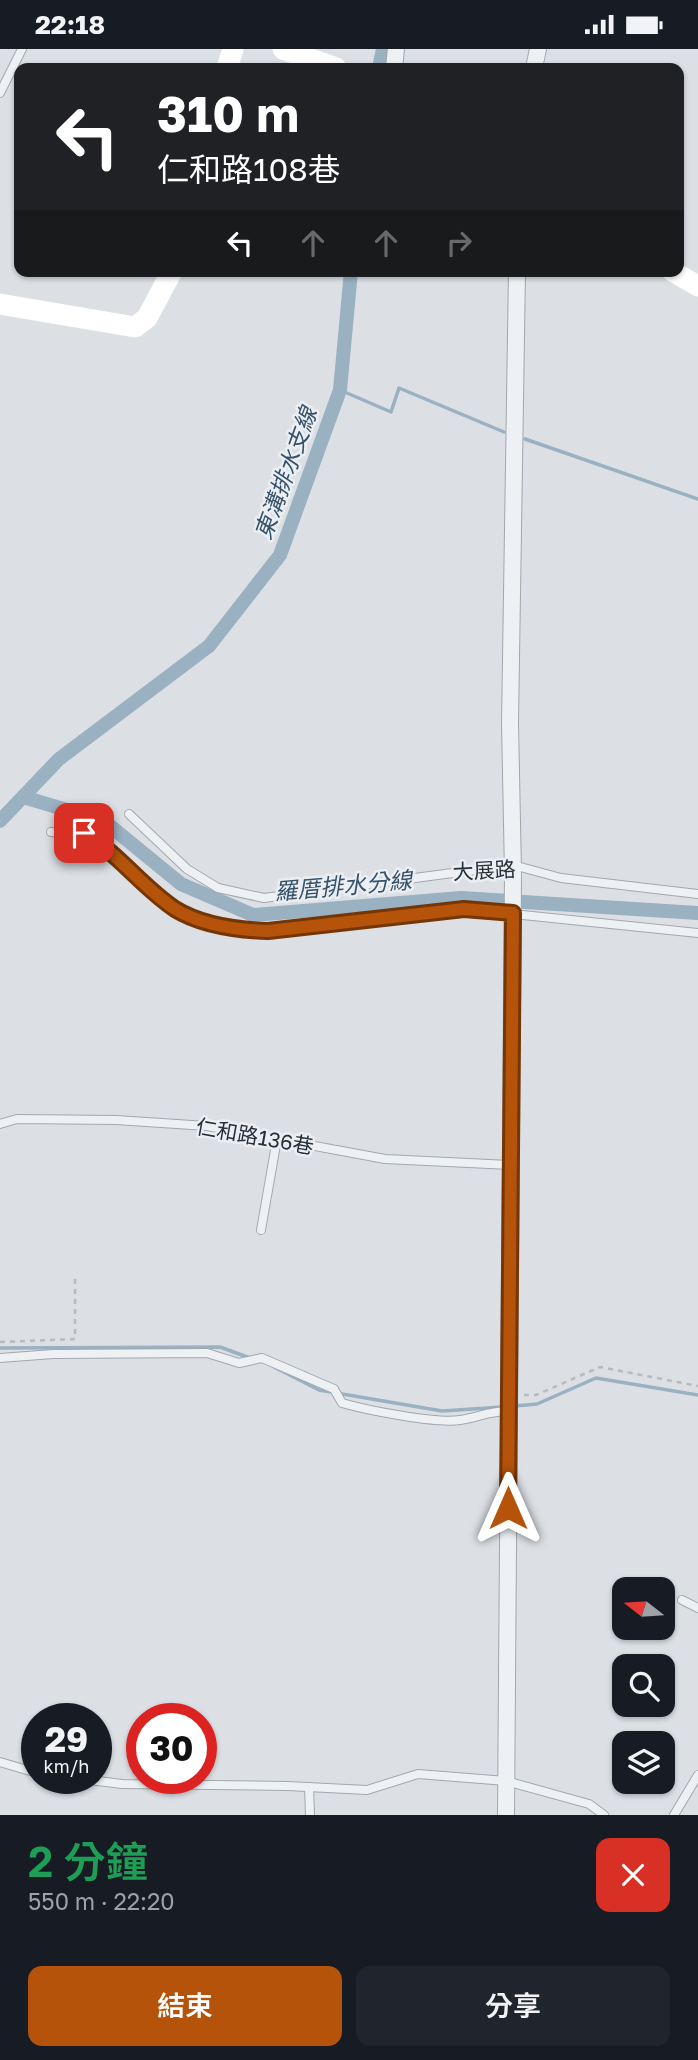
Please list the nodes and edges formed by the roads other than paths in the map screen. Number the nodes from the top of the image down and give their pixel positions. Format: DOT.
graph roads {
  1 [pos="284,49"];
  2 [pos="322,63"];
  3 [pos="14,65"];
  4 [pos="0,93"];
  5 [pos="169,277"];
  6 [pos="517,277"];
  7 [pos="682,277"];
  8 [pos="698,286"];
  9 [pos="0,304"];
  10 [pos="130,814"];
  11 [pos="51,832"];
  12 [pos="513,869"];
  13 [pos="698,894"];
  14 [pos="513,913"];
  15 [pos="698,933"];
  16 [pos="0,1124"];
  17 [pos="277,1139"];
  18 [pos="510,1165"];
  19 [pos="261,1230"];
  20 [pos="0,1358"];
  21 [pos="509,1403"];
  22 [pos="682,1600"];
  23 [pos="698,1608"];
  24 [pos="0,1762"];
  25 [pos="21,1768"];
  26 [pos="698,1775"];
  27 [pos="506,1781"];
  28 [pos="112,1783"];
  29 [pos="309,1787"];
  30 [pos="310,1815"];
  31 [pos="506,1815"];
  32 [pos="604,1815"];
  33 [pos="674,1815"];
  1 -- 2 [label="street"];
  3 -- 4 [label="lane"];
  5 -- 9 [label="street"];
  6 -- 12 [label="street"];
  7 -- 8 [label="street"];
  10 -- 12 [label="lane, 大展路"];
  11 -- 14 [label="lane"];
  12 -- 13 [label="lane, 大展路"];
  12 -- 14 [label="street"];
  14 -- 15 [label="lane"];
  14 -- 18 [label="street"];
  16 -- 17 [label="lane, 仁和路136巷"];
  17 -- 18 [label="lane, 仁和路136巷"];
  17 -- 19 [label="lane"];
  18 -- 21 [label="street"];
  20 -- 21 [label="lane"];
  21 -- 27 [label="street"];
  22 -- 23 [label="lane"];
  24 -- 25 [label="lane"];
  26 -- 33 [label="lane"];
  27 -- 29 [label="lane"];
  27 -- 31 [label="street"];
  27 -- 32 [label="lane"];
  28 -- 29 [label="lane"];
  29 -- 30 [label="lane"];
}
